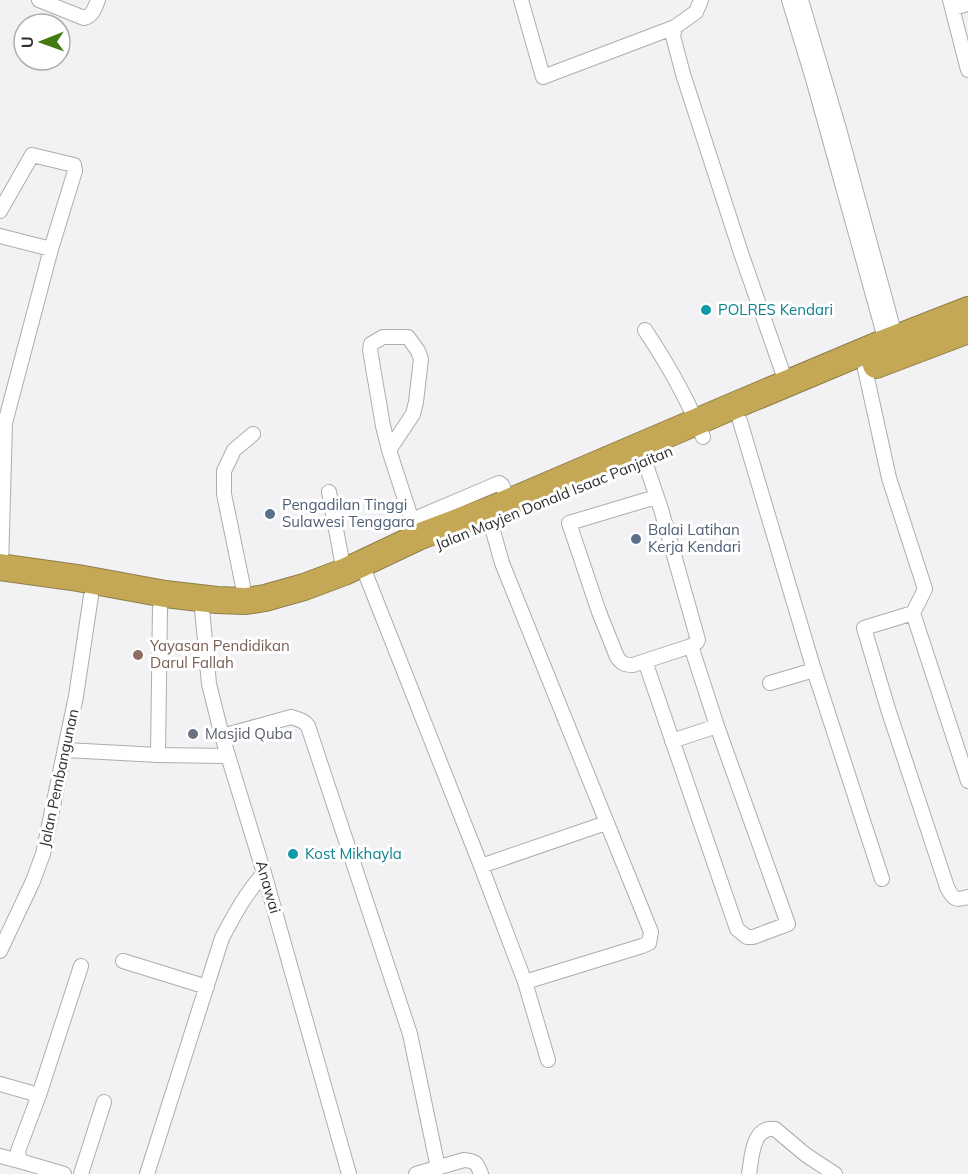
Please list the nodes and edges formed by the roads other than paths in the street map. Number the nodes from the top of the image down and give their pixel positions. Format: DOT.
graph roads {
  1 [pos="39,0"];
  2 [pos="98,0"];
  3 [pos="521,0"];
  4 [pos="701,0"];
  5 [pos="789,0"];
  6 [pos="801,0"];
  7 [pos="951,4"];
  8 [pos="968,4"];
  9 [pos="675,27"];
  10 [pos="968,70"];
  11 [pos="0,211"];
  12 [pos="0,236"];
  13 [pos="51,249"];
  14 [pos="968,310"];
  15 [pos="645,330"];
  16 [pos="968,330"];
  17 [pos="891,340"];
  18 [pos="865,369"];
  19 [pos="787,385"];
  20 [pos="741,421"];
  21 [pos="700,429"];
  22 [pos="253,434"];
  23 [pos="389,450"];
  24 [pos="645,462"];
  25 [pos="329,492"];
  26 [pos="656,497"];
  27 [pos="491,524"];
  28 [pos="415,529"];
  29 [pos="0,572"];
  30 [pos="355,573"];
  31 [pos="116,594"];
  32 [pos="246,601"];
  33 [pos="201,605"];
  34 [pos="160,607"];
  35 [pos="913,613"];
  36 [pos="691,646"];
  37 [pos="645,661"];
  38 [pos="814,670"];
  39 [pos="770,683"];
  40 [pos="717,726"];
  41 [pos="222,736"];
  42 [pos="672,741"];
  43 [pos="66,750"];
  44 [pos="158,755"];
  45 [pos="228,756"];
  46 [pos="968,781"];
  47 [pos="606,823"];
  48 [pos="481,866"];
  49 [pos="264,873"];
  50 [pos="882,879"];
  51 [pos="968,897"];
  52 [pos="0,951"];
  53 [pos="123,961"];
  54 [pos="81,966"];
  55 [pos="525,982"];
  56 [pos="207,987"];
  57 [pos="548,1060"];
  58 [pos="0,1084"];
  59 [pos="39,1095"];
  60 [pos="104,1102"];
  61 [pos="0,1156"];
  62 [pos="23,1162"];
  63 [pos="438,1168"];
  64 [pos="64,1174"];
  65 [pos="81,1174"];
  66 [pos="147,1174"];
  67 [pos="349,1174"];
  68 [pos="416,1174"];
  69 [pos="481,1174"];
  70 [pos="749,1174"];
  71 [pos="835,1174"];
  1 -- 2 [label="street"];
  3 -- 9 [label="street"];
  4 -- 9 [label="street"];
  5 -- 17 [label="street"];
  6 -- 17 [label="street"];
  7 -- 8 [label="street"];
  7 -- 10 [label="street"];
  9 -- 19 [label="street"];
  11 -- 13 [label="street"];
  12 -- 13 [label="street"];
  13 -- 29 [label="street"];
  14 -- 17 [label="highway, Jalan Mayjen Donald Isaac Panjaitan"];
  15 -- 21 [label="street"];
  16 -- 18 [label="highway, Jalan Mayjen Donald Isaac Panjaitan"];
  17 -- 19 [label="highway, Jalan Mayjen Donald Isaac Panjaitan"];
  18 -- 20 [label="highway, Jalan Mayjen Donald Isaac Panjaitan"];
  18 -- 35 [label="street"];
  19 -- 21 [label="highway, Jalan Mayjen Donald Isaac Panjaitan"];
  20 -- 21 [label="highway, Jalan Mayjen Donald Isaac Panjaitan"];
  20 -- 38 [label="street"];
  21 -- 24 [label="highway, Jalan Mayjen Donald Isaac Panjaitan"];
  21 -- 28 [label="highway, Jalan Mayjen Donald Isaac Panjaitan"];
  22 -- 32 [label="street"];
  23 -- 23 [label="street"];
  23 -- 28 [label="street"];
  24 -- 26 [label="street"];
  24 -- 27 [label="highway, Jalan Mayjen Donald Isaac Panjaitan"];
  25 -- 30 [label="street"];
  26 -- 36 [label="street"];
  26 -- 37 [label="street"];
  27 -- 30 [label="highway, Jalan Mayjen Donald Isaac Panjaitan"];
  27 -- 47 [label="street"];
  28 -- 30 [label="highway, Jalan Mayjen Donald Isaac Panjaitan"];
  29 -- 31 [label="highway"];
  30 -- 32 [label="highway, Jalan Mayjen Donald Isaac Panjaitan"];
  30 -- 33 [label="highway, Jalan Mayjen Donald Isaac Panjaitan"];
  30 -- 48 [label="street"];
  31 -- 33 [label="highway, Jalan Mayjen Donald Isaac Panjaitan"];
  31 -- 34 [label="highway, Jalan Mayjen Donald Isaac Panjaitan"];
  31 -- 43 [label="street, Jalan Pembangunan"];
  32 -- 33 [label="highway, Jalan Mayjen Donald Isaac Panjaitan"];
  33 -- 34 [label="highway, Jalan Mayjen Donald Isaac Panjaitan"];
  33 -- 41 [label="street, Anawai"];
  34 -- 44 [label="street"];
  35 -- 46 [label="street"];
  35 -- 51 [label="street"];
  36 -- 37 [label="street"];
  36 -- 40 [label="street"];
  37 -- 42 [label="street"];
  38 -- 39 [label="street"];
  38 -- 50 [label="street"];
  40 -- 42 [label="street"];
  40 -- 42 [label="street"];
  41 -- 45 [label="street, Anawai"];
  41 -- 63 [label="street"];
  43 -- 44 [label="street"];
  43 -- 52 [label="street, Jalan Pembangunan"];
  44 -- 45 [label="street"];
  45 -- 49 [label="street, Anawai"];
  47 -- 48 [label="street"];
  47 -- 55 [label="street"];
  48 -- 55 [label="street"];
  49 -- 56 [label="street"];
  49 -- 67 [label="street, Anawai"];
  53 -- 56 [label="street"];
  54 -- 59 [label="street"];
  55 -- 57 [label="street"];
  56 -- 66 [label="street"];
  58 -- 59 [label="street"];
  59 -- 62 [label="street"];
  60 -- 65 [label="street"];
  61 -- 62 [label="street"];
  62 -- 64 [label="street"];
  63 -- 68 [label="street"];
  63 -- 69 [label="street"];
  70 -- 71 [label="street"];
}
